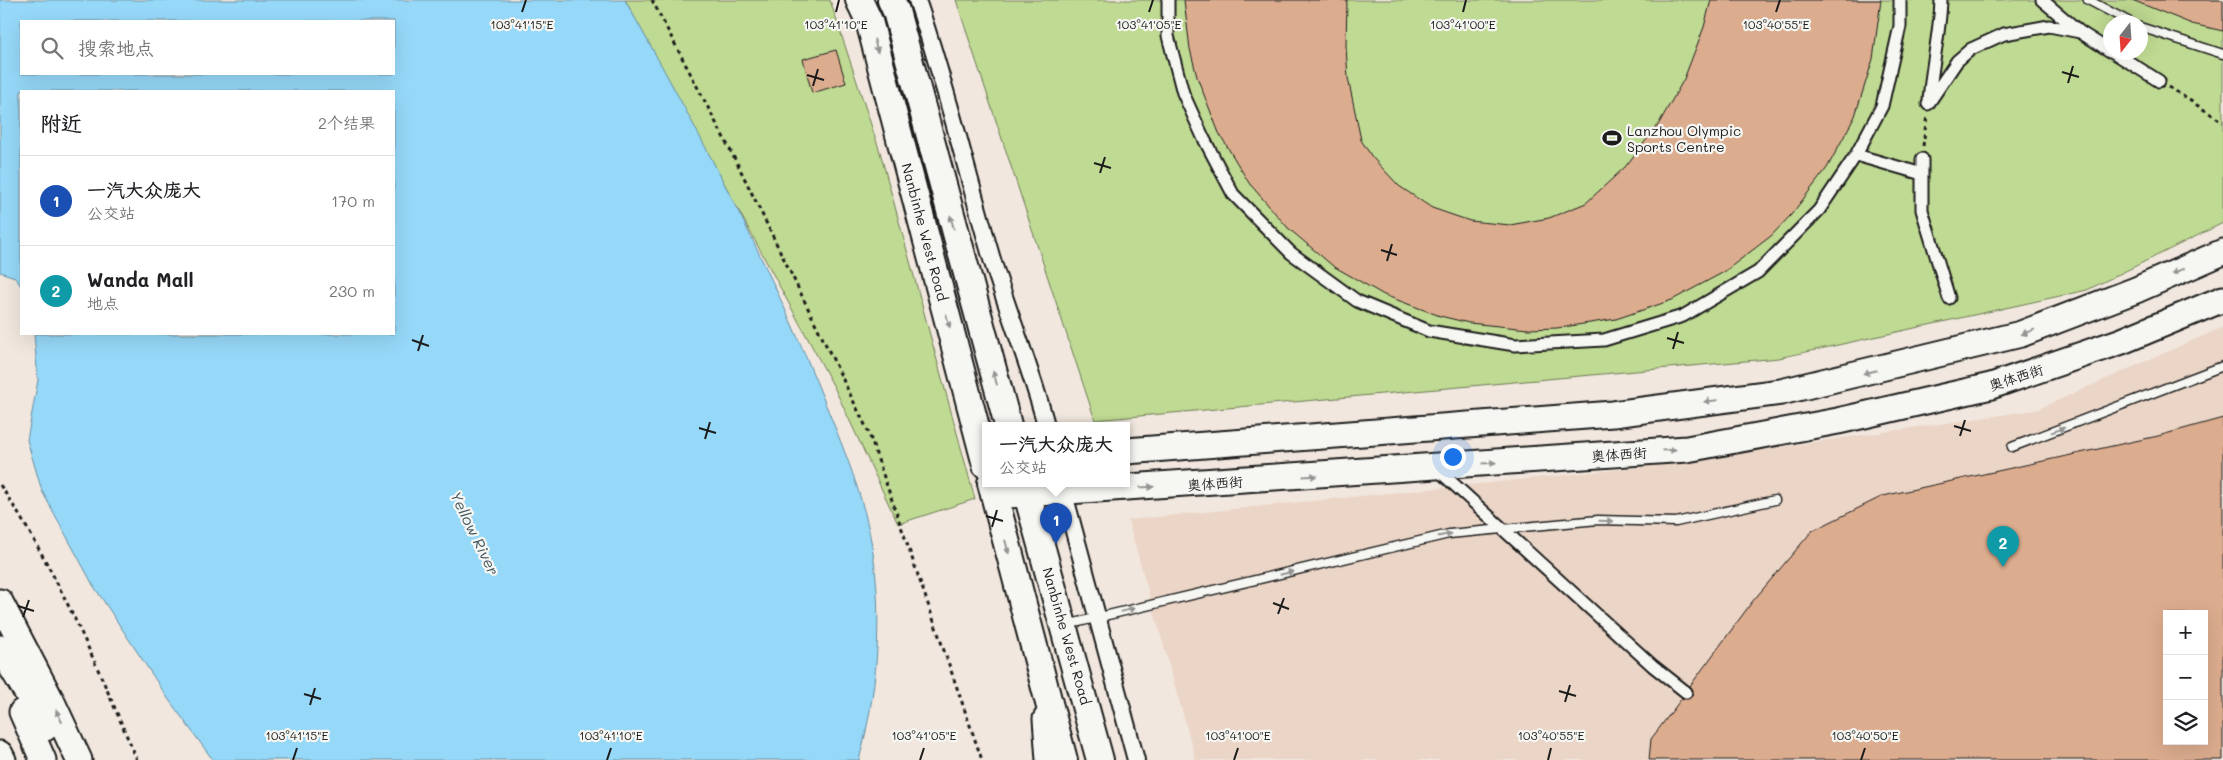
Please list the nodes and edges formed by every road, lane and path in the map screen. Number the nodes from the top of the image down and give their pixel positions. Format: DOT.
graph roads {
  1 [pos="652,0"];
  2 [pos="859,0"];
  3 [pos="891,0"];
  4 [pos="917,0"];
  5 [pos="1168,0"];
  6 [pos="1900,0"];
  7 [pos="1942,0"];
  8 [pos="2042,0"];
  9 [pos="2088,0"];
  10 [pos="2117,15"];
  11 [pos="2148,30"];
  12 [pos="2080,32"];
  13 [pos="2103,46"];
  14 [pos="2223,54"];
  15 [pos="2125,60"];
  16 [pos="2159,81"];
  17 [pos="1928,104"];
  18 [pos="2223,122"];
  19 [pos="1856,155"];
  20 [pos="1922,159"];
  21 [pos="1922,174"];
  22 [pos="2223,252"];
  23 [pos="1949,298"];
  24 [pos="2223,300"];
  25 [pos="2223,366"];
  26 [pos="1007,422"];
  27 [pos="1045,422"];
  28 [pos="2012,447"];
  29 [pos="1130,450"];
  30 [pos="982,451"];
  31 [pos="1436,467"];
  32 [pos="1130,484"];
  33 [pos="0,485"];
  34 [pos="991,487"];
  35 [pos="1081,487"];
  36 [pos="1063,488"];
  37 [pos="1025,489"];
  38 [pos="1775,500"];
  39 [pos="1504,529"];
  40 [pos="0,602"];
  41 [pos="1097,618"];
  42 [pos="1064,626"];
  43 [pos="0,648"];
  44 [pos="0,663"];
  45 [pos="1043,679"];
  46 [pos="1686,692"];
  47 [pos="1090,715"];
  48 [pos="0,754"];
  49 [pos="3,760"];
  50 [pos="43,760"];
  51 [pos="60,760"];
  52 [pos="79,760"];
  53 [pos="137,760"];
  54 [pos="982,760"];
  55 [pos="1049,760"];
  56 [pos="1064,760"];
  57 [pos="1100,760"];
  58 [pos="1108,760"];
  59 [pos="1136,760"];
  1 -- 54 [label="path"];
  2 -- 30 [label="highway, Nanbinhe West Road, one-way"];
  26 -- 3 [label="highway, Nanbinhe West Road, one-way"];
  4 -- 27 [label="street"];
  5 -- 19 [label="street"];
  6 -- 19 [label="street"];
  7 -- 17 [label="street"];
  8 -- 12 [label="street"];
  9 -- 10 [label="lane"];
  11 -- 14 [label="lane"];
  12 -- 13 [label="street"];
  12 -- 17 [label="street"];
  15 -- 16 [label="street"];
  16 -- 18 [label="path"];
  17 -- 20 [label="path"];
  19 -- 21 [label="street"];
  20 -- 21 [label="street"];
  21 -- 23 [label="street"];
  22 -- 29 [label="main road, one-way"];
  31 -- 24 [label="main road, 奥体西街, one-way"];
  28 -- 25 [label="lane, one-way"];
  32 -- 31 [label="main road, 奥体西街, one-way"];
  31 -- 39 [label="street"];
  33 -- 53 [label="path"];
  34 -- 45 [label="highway, Nanbinhe West Road, one-way"];
  36 -- 35 [label="main road, 奥体西街, one-way"];
  36 -- 37 [label="main road, 奥体西街"];
  36 -- 41 [label="street"];
  37 -- 42 [label="highway, Nanbinhe West Road"];
  39 -- 38 [label="lane, one-way"];
  41 -- 39 [label="lane, one-way"];
  39 -- 46 [label="street"];
  52 -- 40 [label="main road, one-way"];
  41 -- 42 [label="lane"];
  41 -- 59 [label="street"];
  42 -- 47 [label="highway, Nanbinhe West Road"];
  43 -- 51 [label="main road"];
  44 -- 50 [label="main road"];
  45 -- 55 [label="main road"];
  45 -- 56 [label="highway, Nanbinhe West Road"];
  47 -- 57 [label="highway, Nanbinhe West Road"];
  47 -- 58 [label="main road"];
  48 -- 49 [label="main road"];
}
